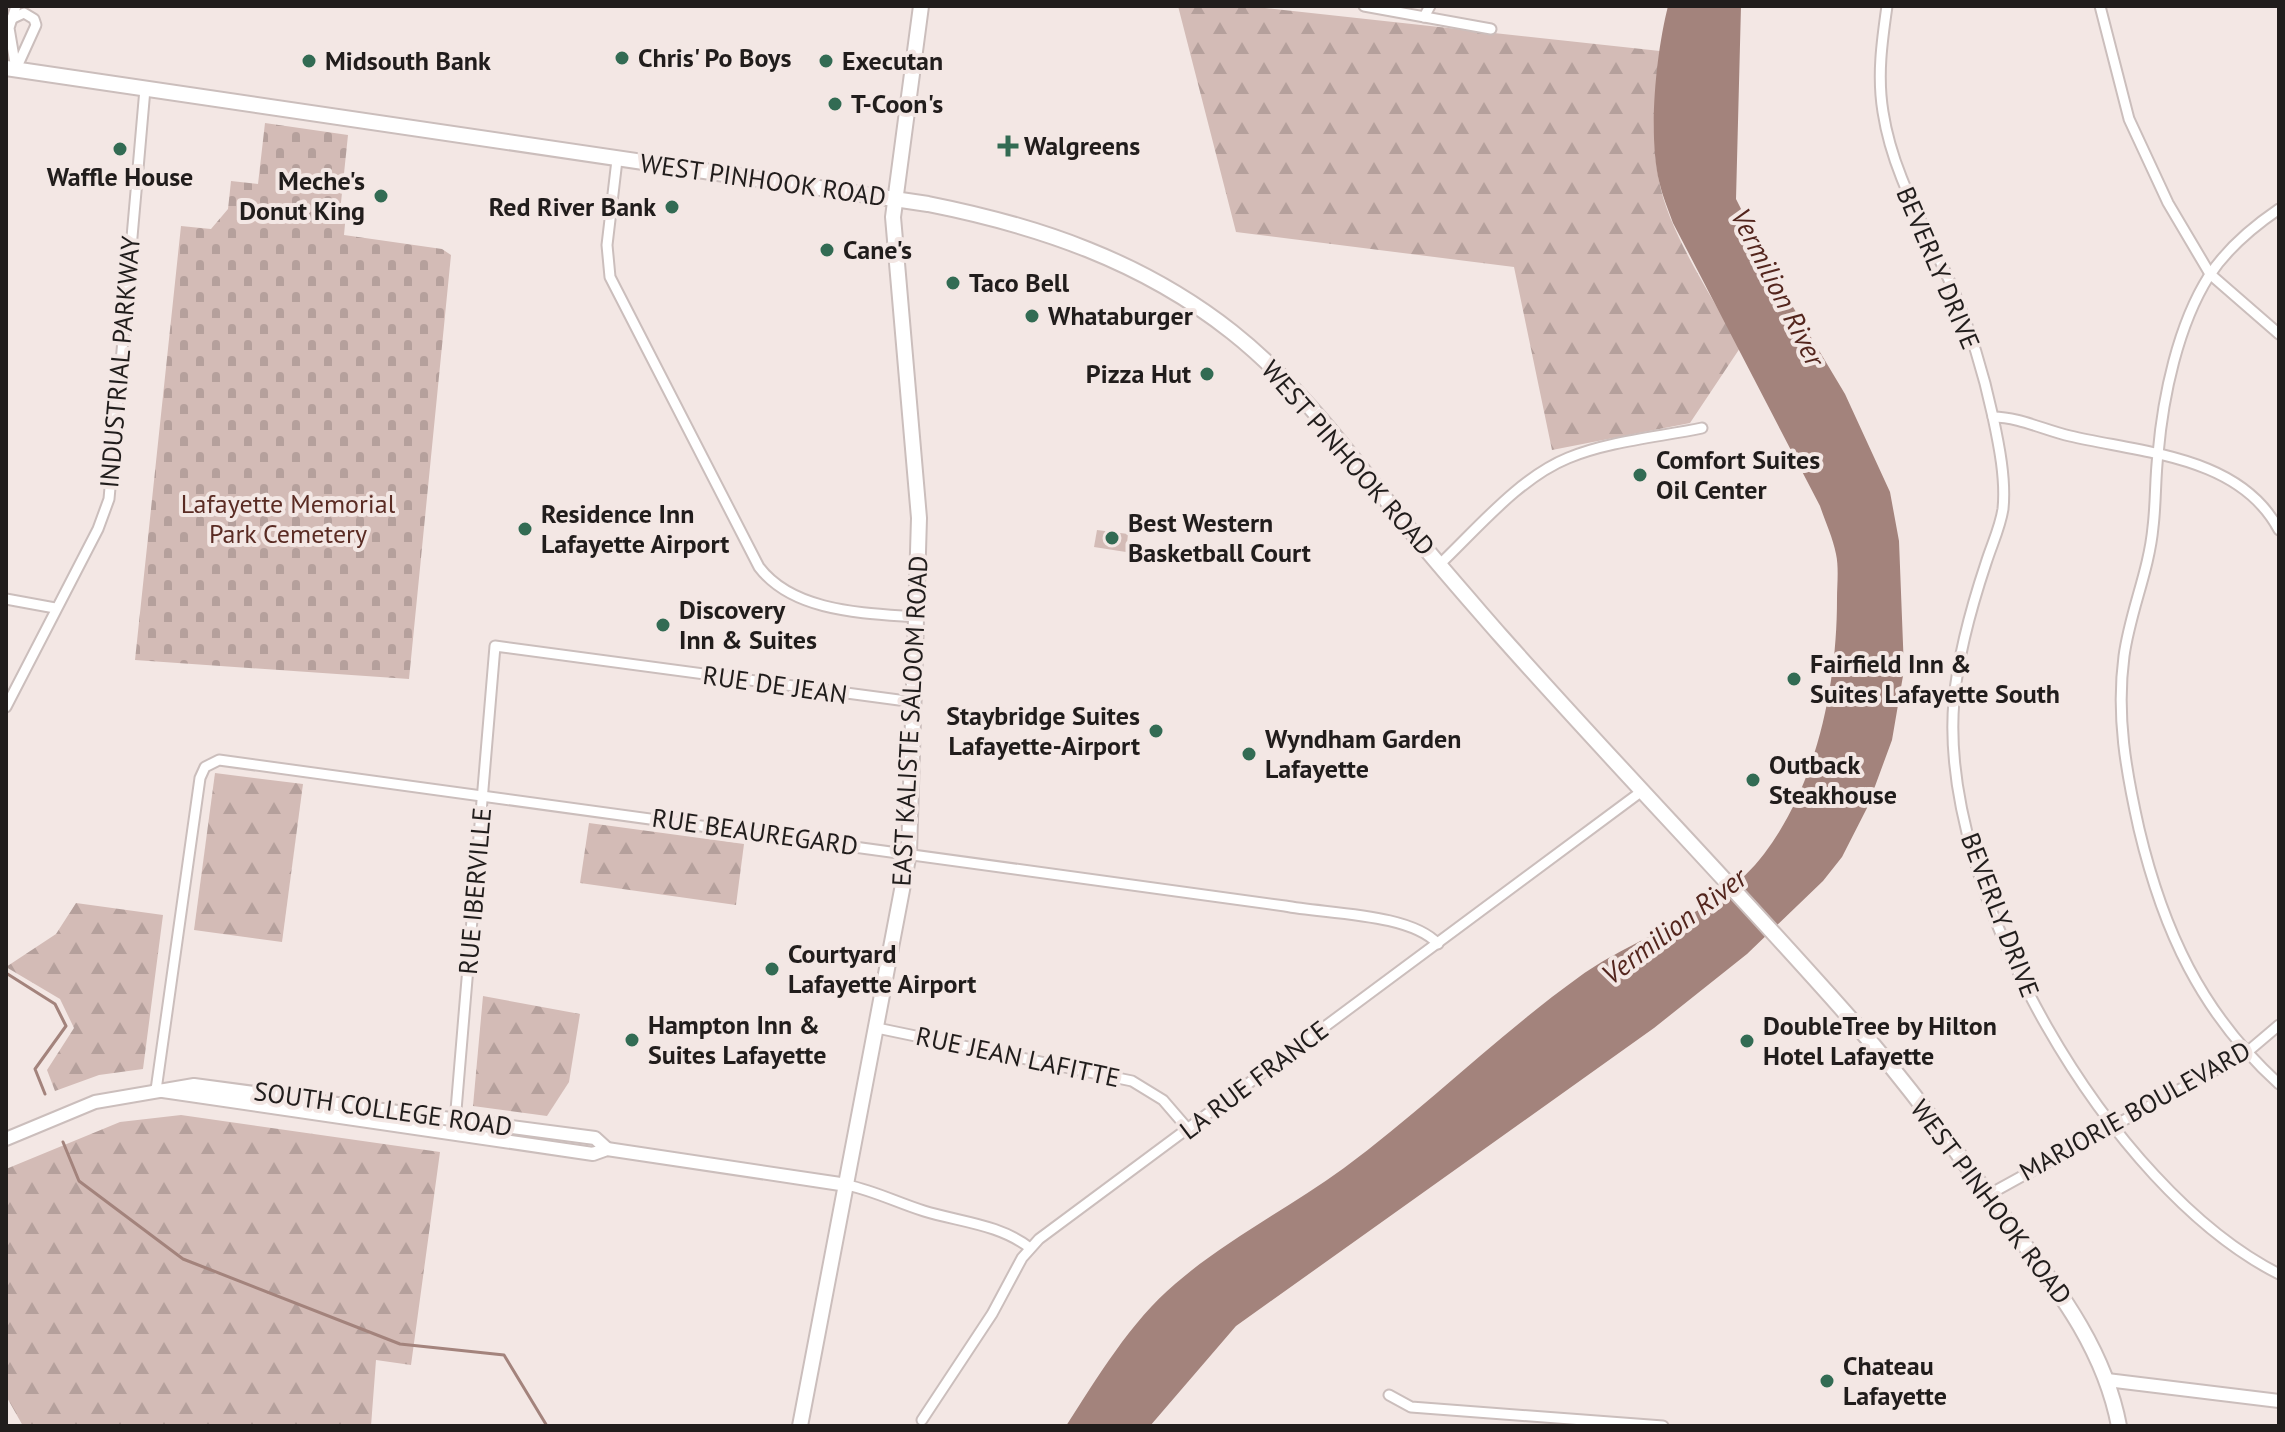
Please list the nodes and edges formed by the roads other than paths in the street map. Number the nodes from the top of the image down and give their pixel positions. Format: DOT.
graph roads {
  1 [pos="16,6"];
  2 [pos="34,6"];
  3 [pos="921,6"];
  4 [pos="1364,6"];
  5 [pos="1430,6"];
  6 [pos="1887,6"];
  7 [pos="2100,6"];
  8 [pos="1424,17"];
  9 [pos="11,19"];
  10 [pos="34,19"];
  11 [pos="1491,29"];
  12 [pos="9,70"];
  13 [pos="145,89"];
  14 [pos="617,160"];
  15 [pos="894,199"];
  16 [pos="2279,209"];
  17 [pos="2210,274"];
  18 [pos="2279,334"];
  19 [pos="1993,417"];
  20 [pos="1702,428"];
  21 [pos="2157,456"];
  22 [pos="2279,530"];
  23 [pos="1439,565"];
  24 [pos="6,599"];
  25 [pos="55,608"];
  26 [pos="916,617"];
  27 [pos="495,646"];
  28 [pos="914,702"];
  29 [pos="6,707"];
  30 [pos="1642,791"];
  31 [pos="483,794"];
  32 [pos="909,853"];
  33 [pos="1438,944"];
  34 [pos="2279,1025"];
  35 [pos="877,1028"];
  36 [pos="2246,1053"];
  37 [pos="2279,1084"];
  38 [pos="156,1090"];
  39 [pos="454,1119"];
  40 [pos="2114,1126"];
  41 [pos="1188,1129"];
  42 [pos="454,1134"];
  43 [pos="6,1139"];
  44 [pos="607,1149"];
  45 [pos="847,1185"];
  46 [pos="1988,1195"];
  47 [pos="1030,1248"];
  48 [pos="2279,1274"];
  49 [pos="2107,1380"];
  50 [pos="1389,1395"];
  51 [pos="2279,1401"];
  52 [pos="922,1420"];
  53 [pos="800,1426"];
  54 [pos="1663,1426"];
  55 [pos="2119,1426"];
  1 -- 9 [label="street"];
  2 -- 10 [label="street"];
  3 -- 15 [label="main road, EAST KALISTE SALOOM ROAD"];
  4 -- 8 [label="street"];
  5 -- 8 [label="street"];
  6 -- 19 [label="street, BEVERLY DRIVE"];
  7 -- 17 [label="street"];
  8 -- 11 [label="street"];
  9 -- 10 [label="street"];
  9 -- 12 [label="street"];
  10 -- 12 [label="street"];
  12 -- 13 [label="main road, WEST PINHOOK ROAD"];
  13 -- 14 [label="main road, WEST PINHOOK ROAD"];
  13 -- 25 [label="street, INDUSTRIAL PARKWAY"];
  14 -- 15 [label="main road, WEST PINHOOK ROAD"];
  14 -- 26 [label="street"];
  15 -- 23 [label="main road, WEST PINHOOK ROAD"];
  15 -- 26 [label="main road, EAST KALISTE SALOOM ROAD"];
  16 -- 17 [label="street"];
  17 -- 18 [label="street"];
  17 -- 21 [label="street"];
  19 -- 21 [label="street"];
  19 -- 40 [label="street, BEVERLY DRIVE"];
  20 -- 23 [label="street"];
  21 -- 22 [label="street"];
  21 -- 36 [label="street"];
  23 -- 30 [label="main road, WEST PINHOOK ROAD"];
  24 -- 25 [label="street"];
  25 -- 29 [label="street, INDUSTRIAL PARKWAY"];
  26 -- 28 [label="main road, EAST KALISTE SALOOM ROAD"];
  27 -- 28 [label="street, RUE DE JEAN"];
  27 -- 31 [label="street, RUE IBERVILLE"];
  28 -- 32 [label="main road, EAST KALISTE SALOOM ROAD"];
  30 -- 33 [label="street, LA RUE FRANCE"];
  30 -- 46 [label="main road, WEST PINHOOK ROAD"];
  31 -- 32 [label="street, RUE BEAUREGARD"];
  31 -- 38 [label="street, RUE BEAUREGARD"];
  31 -- 39 [label="street, RUE IBERVILLE"];
  32 -- 33 [label="street, RUE BEAUREGARD"];
  32 -- 35 [label="main road, EAST KALISTE SALOOM ROAD"];
  33 -- 41 [label="street, LA RUE FRANCE"];
  34 -- 36 [label="street, MARJORIE BOULEVARD"];
  35 -- 41 [label="street, RUE JEAN LAFITTE"];
  35 -- 45 [label="main road, EAST KALISTE SALOOM ROAD"];
  36 -- 37 [label="street"];
  36 -- 40 [label="street, MARJORIE BOULEVARD"];
  38 -- 39 [label="street, SOUTH COLLEGE ROAD"];
  38 -- 42 [label="street, SOUTH COLLEGE ROAD"];
  38 -- 43 [label="street, SOUTH COLLEGE ROAD"];
  39 -- 42 [label="street, RUE IBERVILLE"];
  39 -- 44 [label="street, SOUTH COLLEGE ROAD"];
  40 -- 46 [label="street, MARJORIE BOULEVARD"];
  40 -- 48 [label="street, BEVERLY DRIVE"];
  41 -- 47 [label="street, LA RUE FRANCE"];
  42 -- 44 [label="street, SOUTH COLLEGE ROAD"];
  44 -- 45 [label="street, SOUTH COLLEGE ROAD"];
  45 -- 47 [label="street, SOUTH COLLEGE ROAD"];
  45 -- 53 [label="main road, EAST KALISTE SALOOM ROAD"];
  46 -- 49 [label="main road, WEST PINHOOK ROAD"];
  47 -- 52 [label="street, LA RUE FRANCE"];
  49 -- 51 [label="street"];
  49 -- 55 [label="main road, WEST PINHOOK ROAD"];
  50 -- 54 [label="street"];
}
